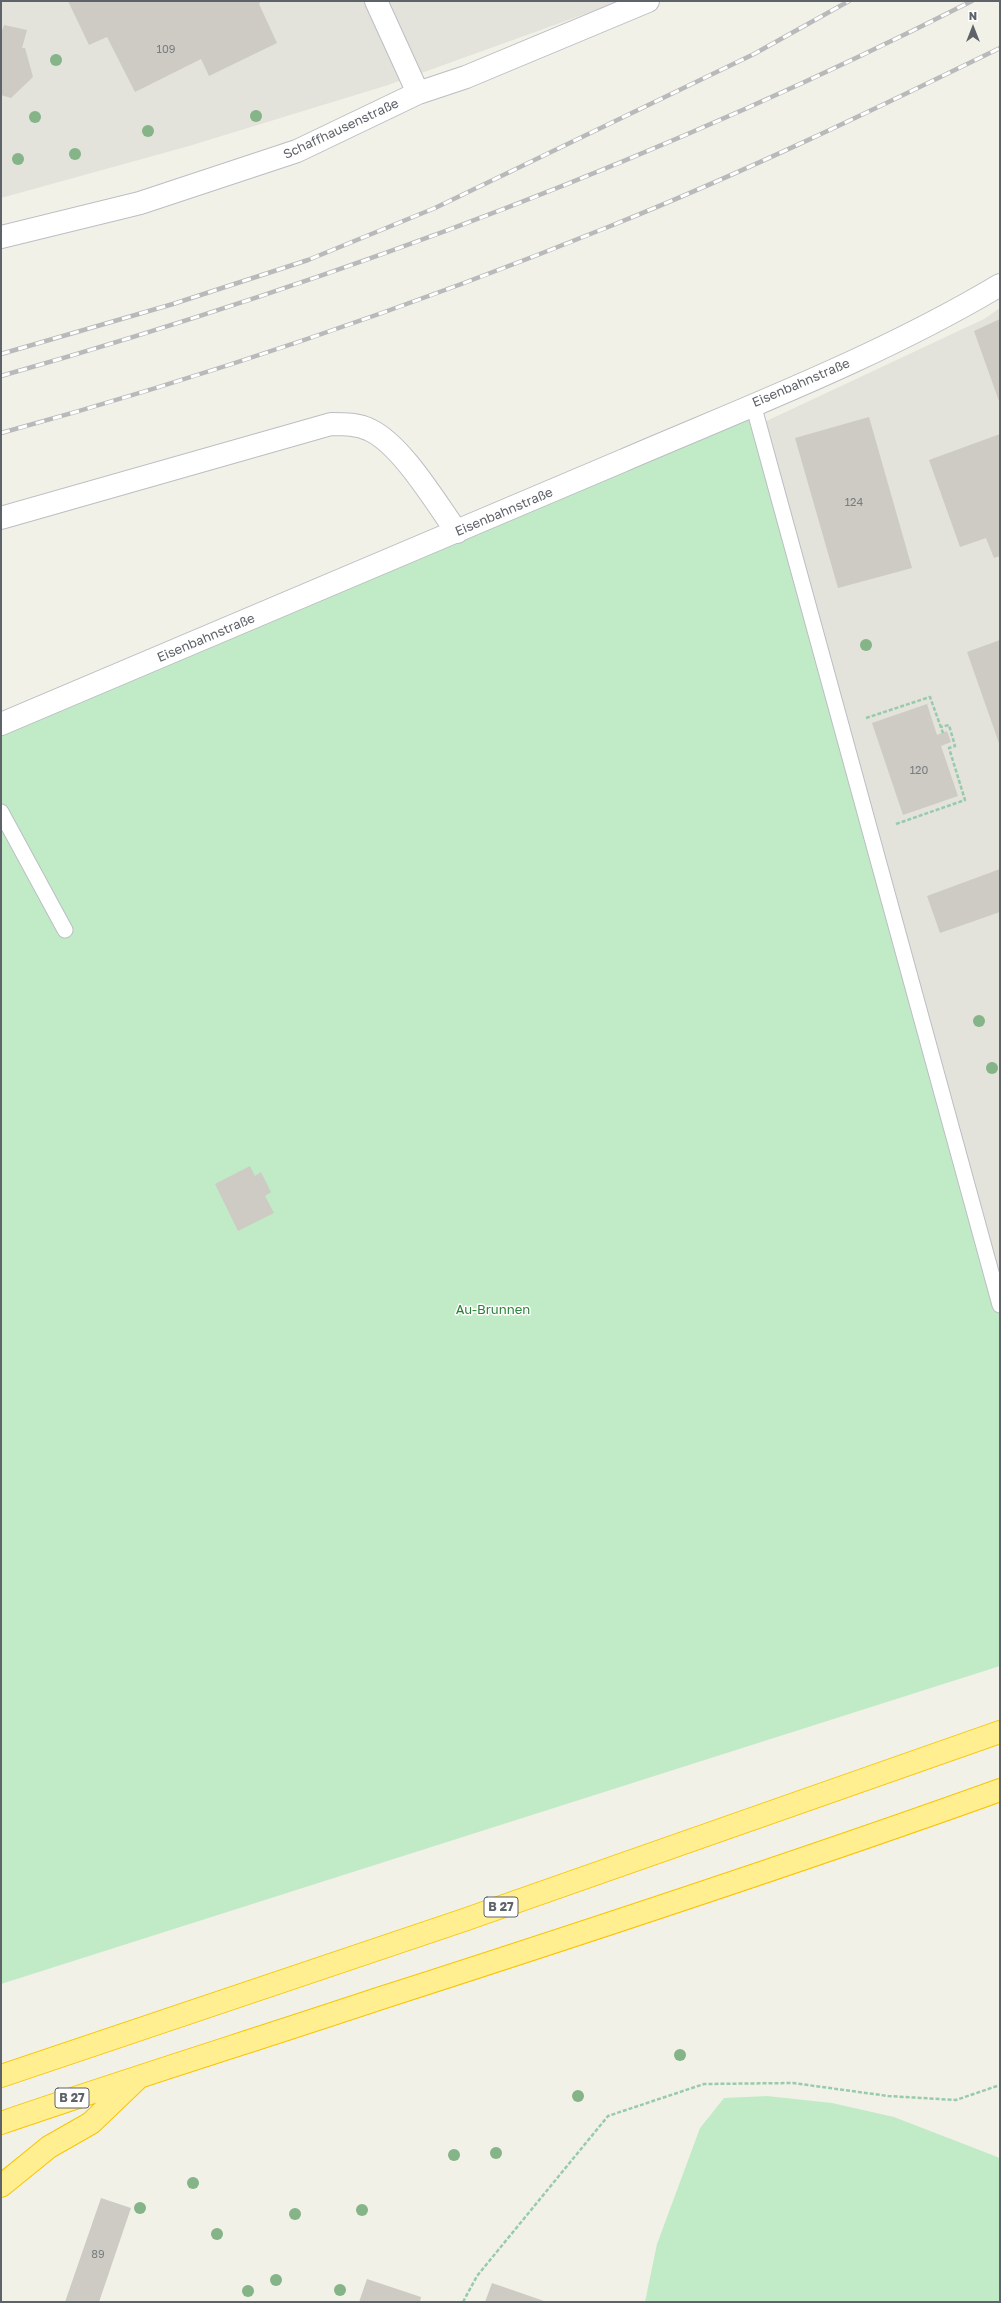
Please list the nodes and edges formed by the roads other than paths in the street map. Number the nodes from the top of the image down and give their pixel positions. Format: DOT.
graph roads {
  1 [pos="376,1"];
  2 [pos="648,1"];
  3 [pos="418,93"];
  4 [pos="1,237"];
  5 [pos="1000,285"];
  6 [pos="753,404"];
  7 [pos="1,518"];
  8 [pos="457,532"];
  9 [pos="1,724"];
  10 [pos="1,812"];
  11 [pos="65,930"];
  12 [pos="1000,1305"];
  13 [pos="1000,1732"];
  14 [pos="1000,1790"];
  15 [pos="142,2074"];
  16 [pos="1,2076"];
  17 [pos="1,2123"];
  18 [pos="1,2186"];
  1 -- 3 [label="street"];
  2 -- 3 [label="street, Schaffhausenstraße"];
  3 -- 4 [label="street, Schaffhausenstraße"];
  5 -- 6 [label="street, Eisenbahnstraße"];
  6 -- 8 [label="street, Eisenbahnstraße"];
  6 -- 12 [label="lane"];
  7 -- 8 [label="street"];
  8 -- 9 [label="street, Eisenbahnstraße"];
  10 -- 11 [label="lane"];
  13 -- 16 [label="highway, B 27"];
  14 -- 15 [label="highway, B 27"];
  15 -- 17 [label="highway, B 27"];
  15 -- 18 [label="highway"];
}
